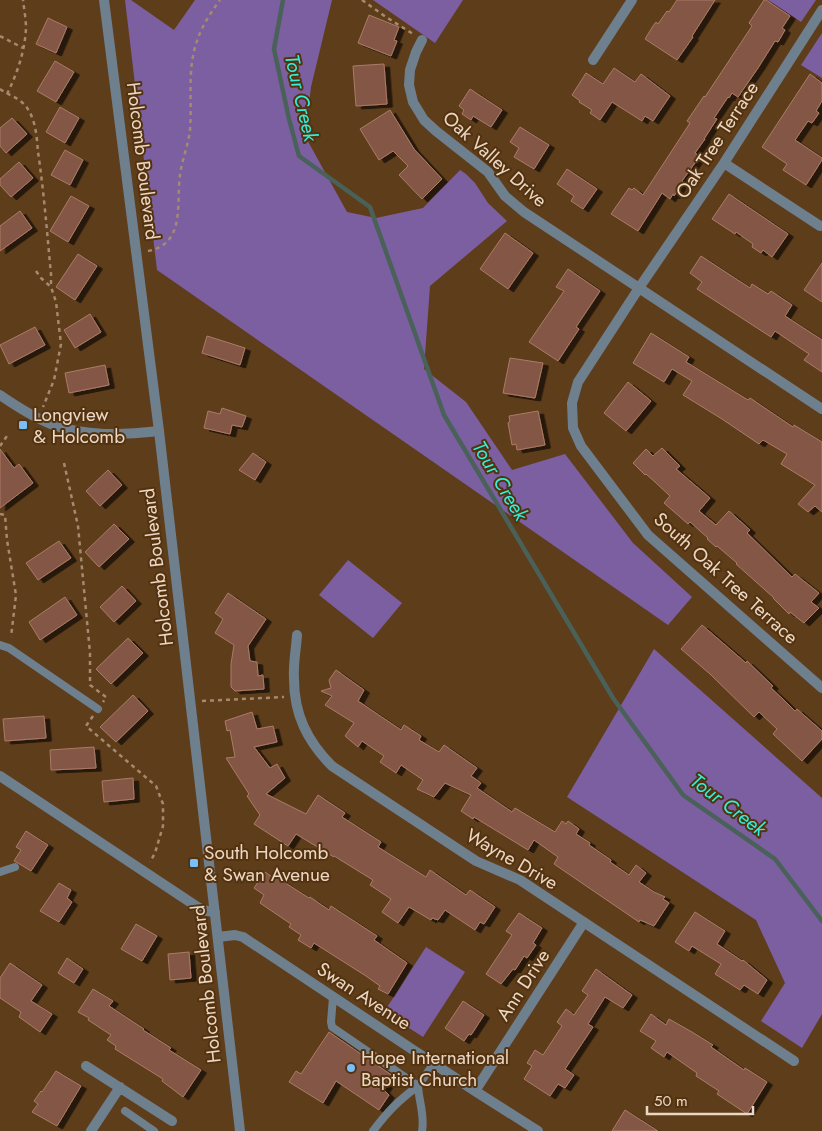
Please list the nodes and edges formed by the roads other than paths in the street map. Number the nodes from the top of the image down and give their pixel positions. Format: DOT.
graph roads {
  1 [pos="104,0"];
  2 [pos="632,0"];
  3 [pos="822,10"];
  4 [pos="422,40"];
  5 [pos="593,60"];
  6 [pos="724,163"];
  7 [pos="820,226"];
  8 [pos="640,288"];
  9 [pos="0,395"];
  10 [pos="822,409"];
  11 [pos="159,431"];
  12 [pos="297,635"];
  13 [pos="0,645"];
  14 [pos="822,688"];
  15 [pos="98,709"];
  16 [pos="0,776"];
  17 [pos="15,867"];
  18 [pos="0,872"];
  19 [pos="215,912"];
  20 [pos="584,922"];
  21 [pos="218,937"];
  22 [pos="333,997"];
  23 [pos="794,1061"];
  24 [pos="434,1064"];
  25 [pos="86,1066"];
  26 [pos="418,1086"];
  27 [pos="120,1087"];
  28 [pos="475,1091"];
  29 [pos="125,1111"];
  30 [pos="172,1121"];
  31 [pos="91,1131"];
  32 [pos="154,1131"];
  33 [pos="240,1131"];
  34 [pos="373,1131"];
  35 [pos="422,1131"];
  36 [pos="538,1131"];
  1 -- 11 [label="street, Holcomb Boulevard"];
  2 -- 5 [label="street"];
  3 -- 6 [label="street, Oak Tree Terrace"];
  4 -- 8 [label="street, Oak Valley Drive"];
  6 -- 7 [label="street"];
  6 -- 8 [label="street, Oak Tree Terrace"];
  8 -- 10 [label="street"];
  8 -- 14 [label="street, South Oak Tree Terrace"];
  9 -- 11 [label="street"];
  11 -- 19 [label="street, Holcomb Boulevard"];
  12 -- 20 [label="street, Wayne Drive"];
  13 -- 15 [label="lane"];
  16 -- 19 [label="street"];
  17 -- 18 [label="lane"];
  19 -- 21 [label="street, Holcomb Boulevard"];
  20 -- 23 [label="street, Wayne Drive"];
  20 -- 28 [label="street, Ann Drive"];
  21 -- 22 [label="street, Swan Avenue"];
  21 -- 33 [label="street, Holcomb Boulevard"];
  22 -- 24 [label="street, Swan Avenue"];
  22 -- 26 [label="lane"];
  24 -- 26 [label="lane"];
  24 -- 28 [label="street, Swan Avenue"];
  25 -- 27 [label="street"];
  26 -- 34 [label="lane"];
  26 -- 35 [label="lane"];
  27 -- 30 [label="street"];
  27 -- 31 [label="street"];
  28 -- 36 [label="street, Swan Avenue"];
  29 -- 32 [label="lane"];
}
